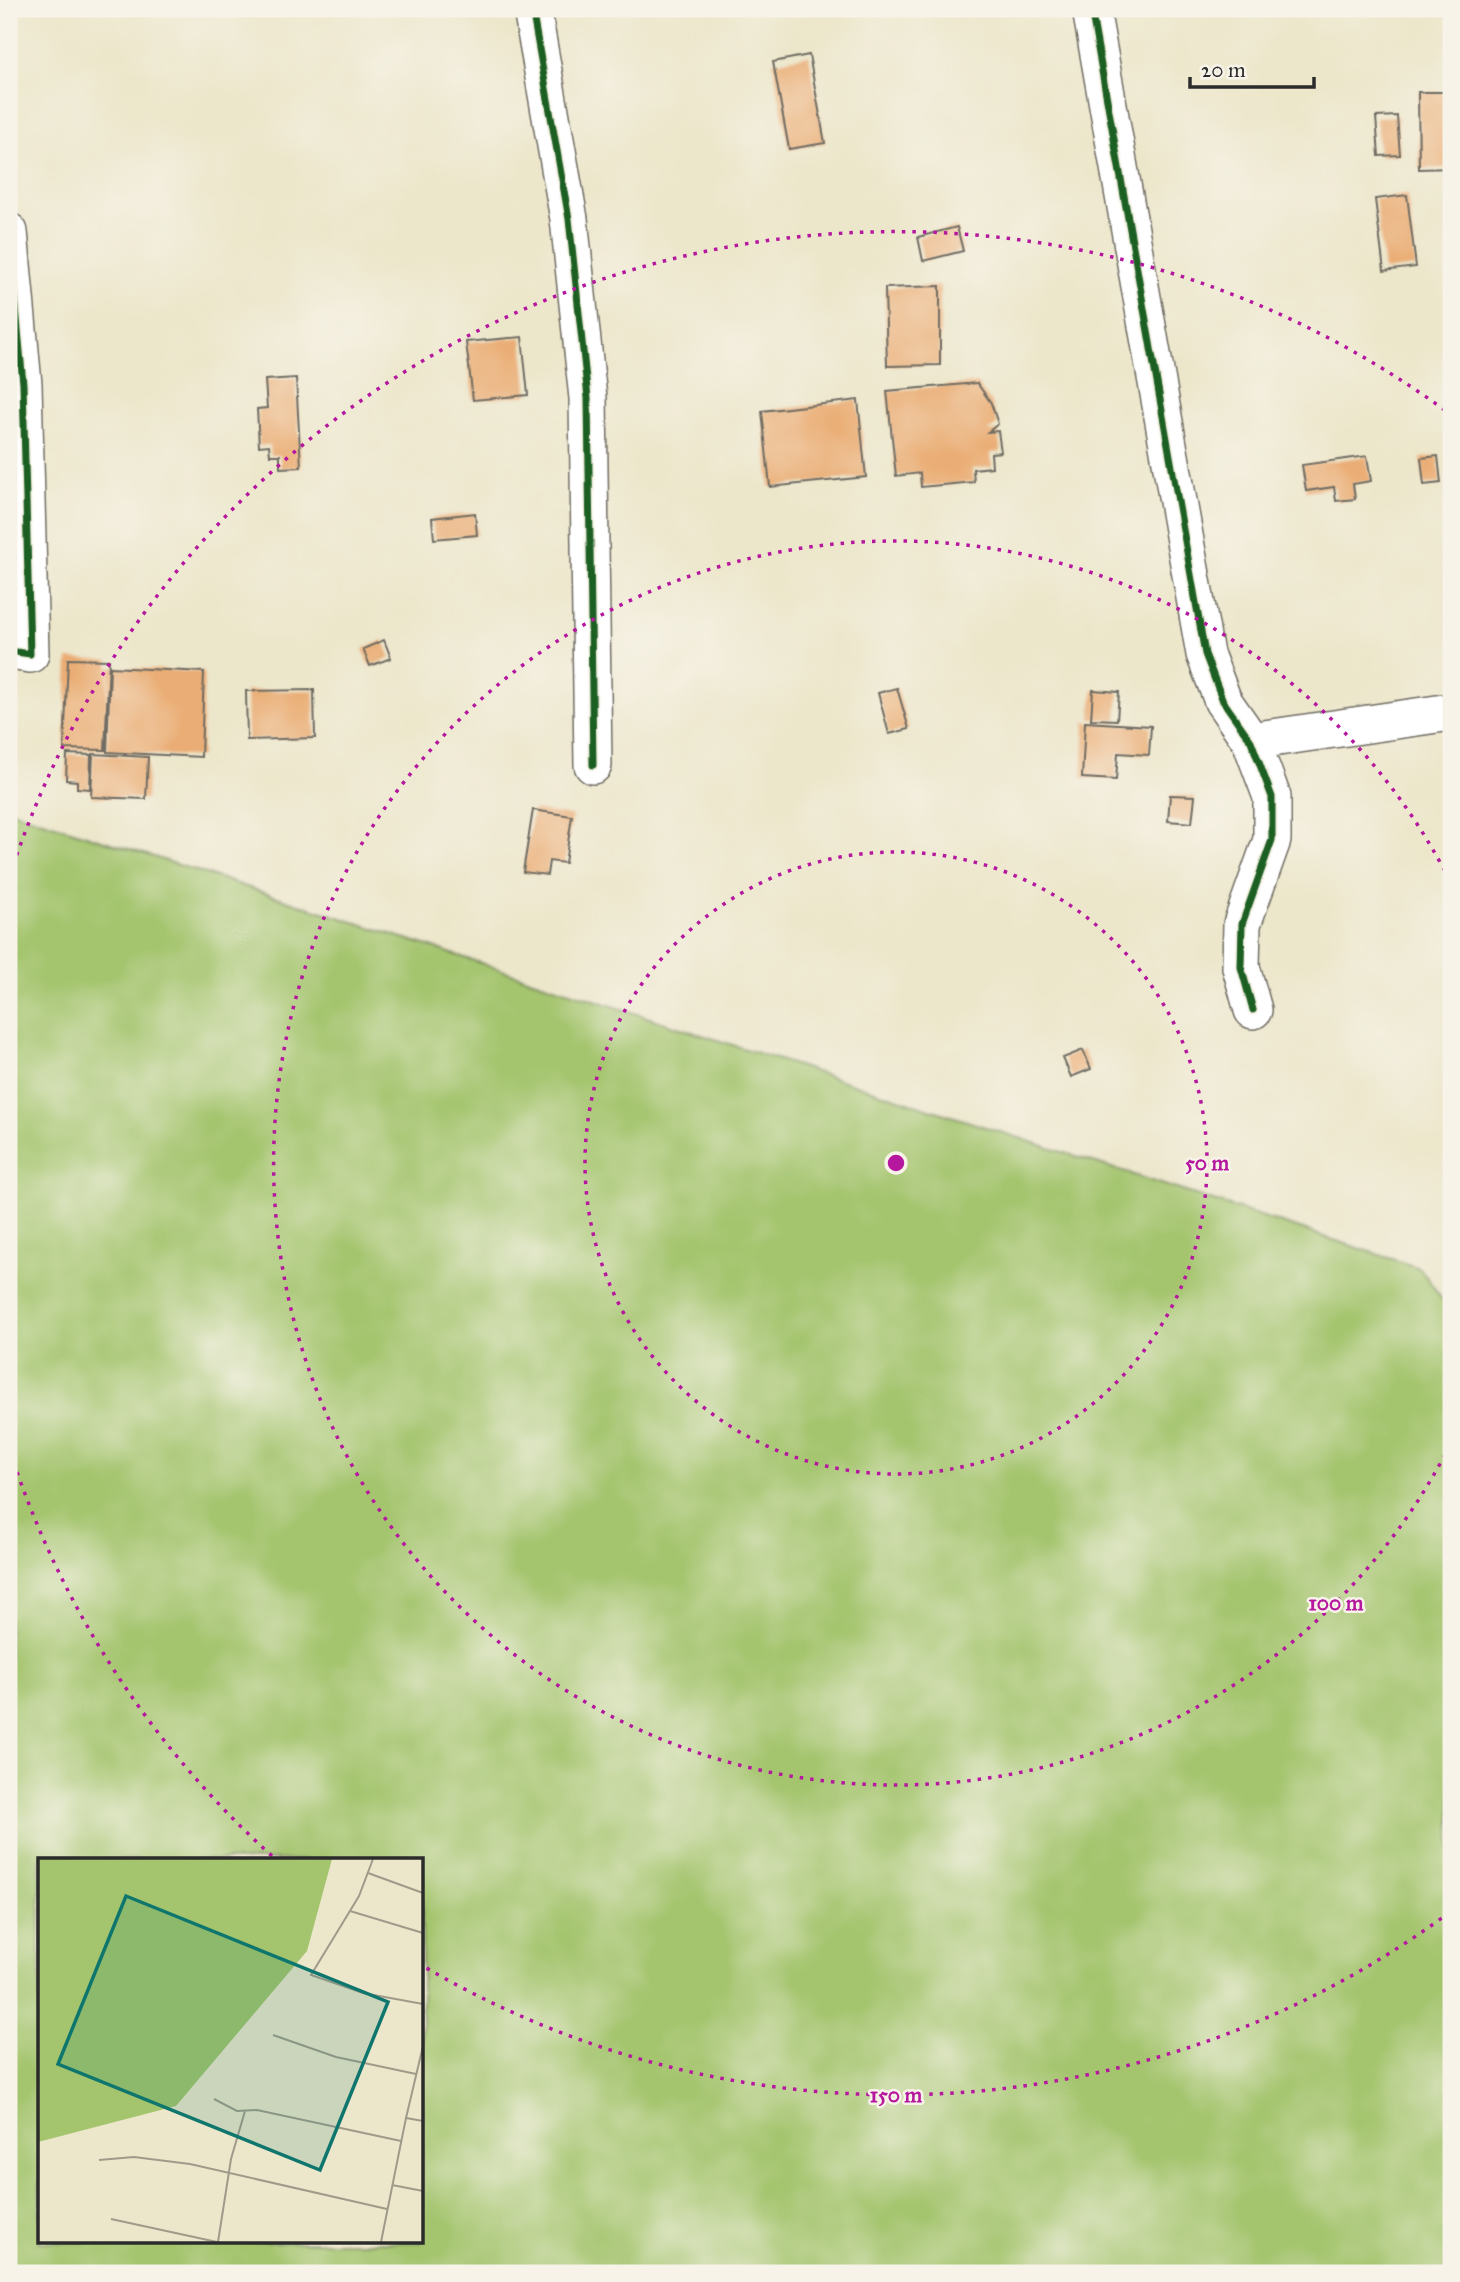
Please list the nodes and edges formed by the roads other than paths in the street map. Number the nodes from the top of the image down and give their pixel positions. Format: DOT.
graph roads {
  1 [pos="532,9"];
  2 [pos="1091,9"];
  3 [pos="9,232"];
  4 [pos="20,653"];
  5 [pos="1451,712"];
  6 [pos="1251,741"];
  7 [pos="593,765"];
  8 [pos="1253,1010"];
  1 -- 7 [label="street"];
  2 -- 6 [label="street"];
  3 -- 4 [label="street"];
  5 -- 6 [label="street"];
  6 -- 8 [label="street"];
}
